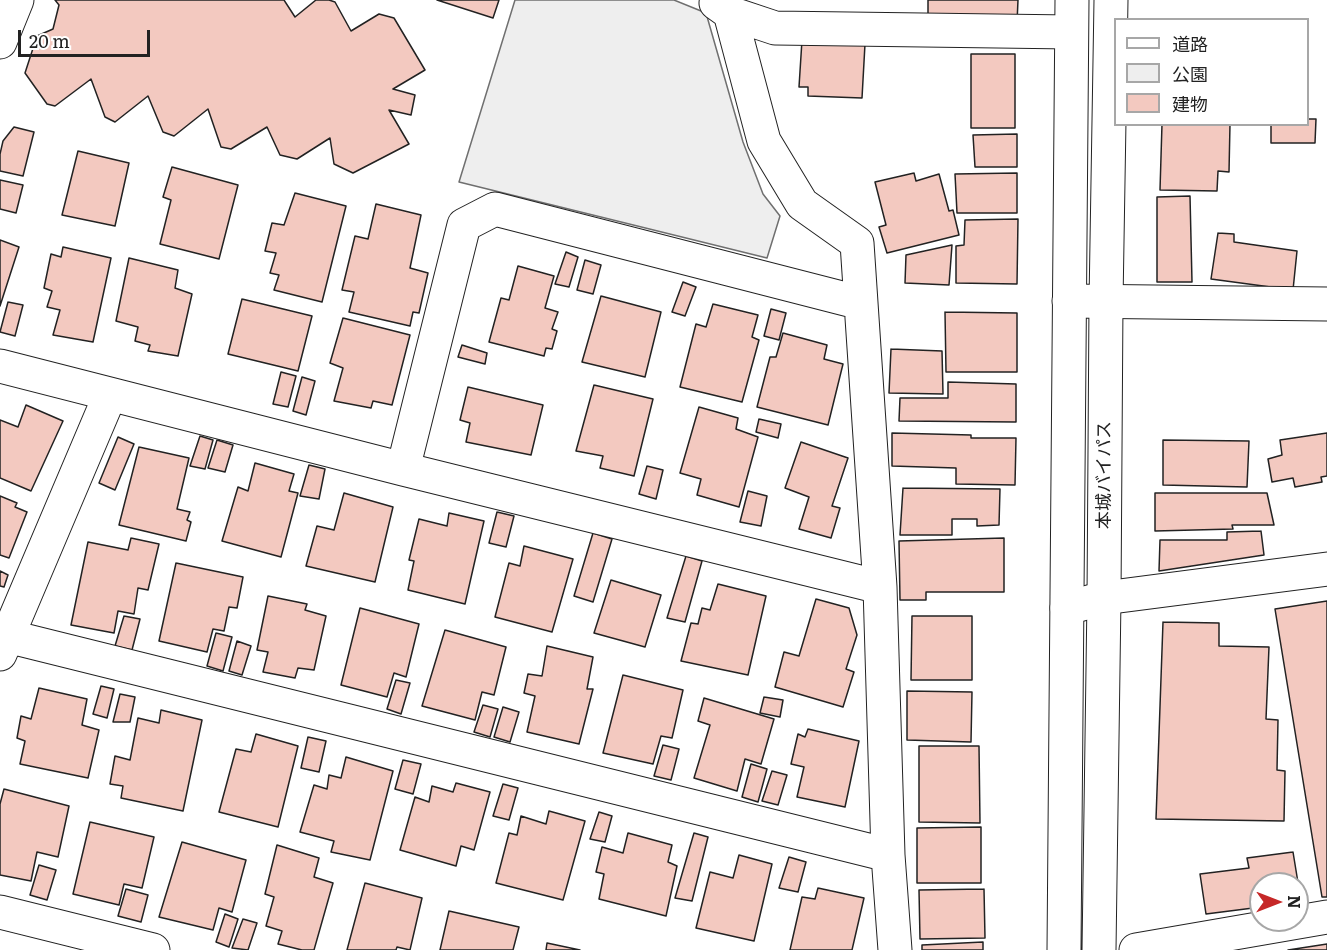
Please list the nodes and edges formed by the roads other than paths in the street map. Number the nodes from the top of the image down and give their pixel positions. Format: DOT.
graph roads {
  1 [pos="17,0"];
  2 [pos="1111,0"];
  3 [pos="721,6"];
  4 [pos="778,14"];
  5 [pos="1071,16"];
  6 [pos="0,42"];
  7 [pos="1069,301"];
  8 [pos="1106,302"];
  9 [pos="861,303"];
  10 [pos="1327,304"];
  11 [pos="0,366"];
  12 [pos="110,395"];
  13 [pos="403,469"];
  14 [pos="1327,568"];
  15 [pos="880,587"];
  16 [pos="1104,598"];
  17 [pos="1067,608"];
  18 [pos="4,645"];
  19 [pos="888,855"];
  20 [pos="0,912"];
  21 [pos="1327,917"];
  22 [pos="153,950"];
  23 [pos="895,950"];
  24 [pos="1064,950"];
  25 [pos="1098,950"];
  26 [pos="1136,950"];
  1 -- 6 [label="main road"];
  2 -- 8 [label="main road, 本城バイパス"];
  3 -- 4 [label="main road"];
  3 -- 9 [label="main road"];
  4 -- 5 [label="main road"];
  5 -- 7 [label="main road, 本城バイパス"];
  7 -- 8 [label="main road"];
  7 -- 17 [label="main road, 本城バイパス"];
  8 -- 10 [label="main road"];
  8 -- 16 [label="main road, 本城バイパス"];
  9 -- 13 [label="main road"];
  9 -- 15 [label="main road"];
  11 -- 12 [label="main road"];
  12 -- 13 [label="main road"];
  12 -- 18 [label="main road"];
  13 -- 15 [label="main road"];
  14 -- 16 [label="main road"];
  15 -- 19 [label="main road"];
  16 -- 17 [label="main road"];
  16 -- 25 [label="main road, 本城バイパス"];
  17 -- 24 [label="main road, 本城バイパス"];
  18 -- 19 [label="main road"];
  19 -- 23 [label="main road"];
  20 -- 22 [label="main road"];
  21 -- 26 [label="main road"];
}
